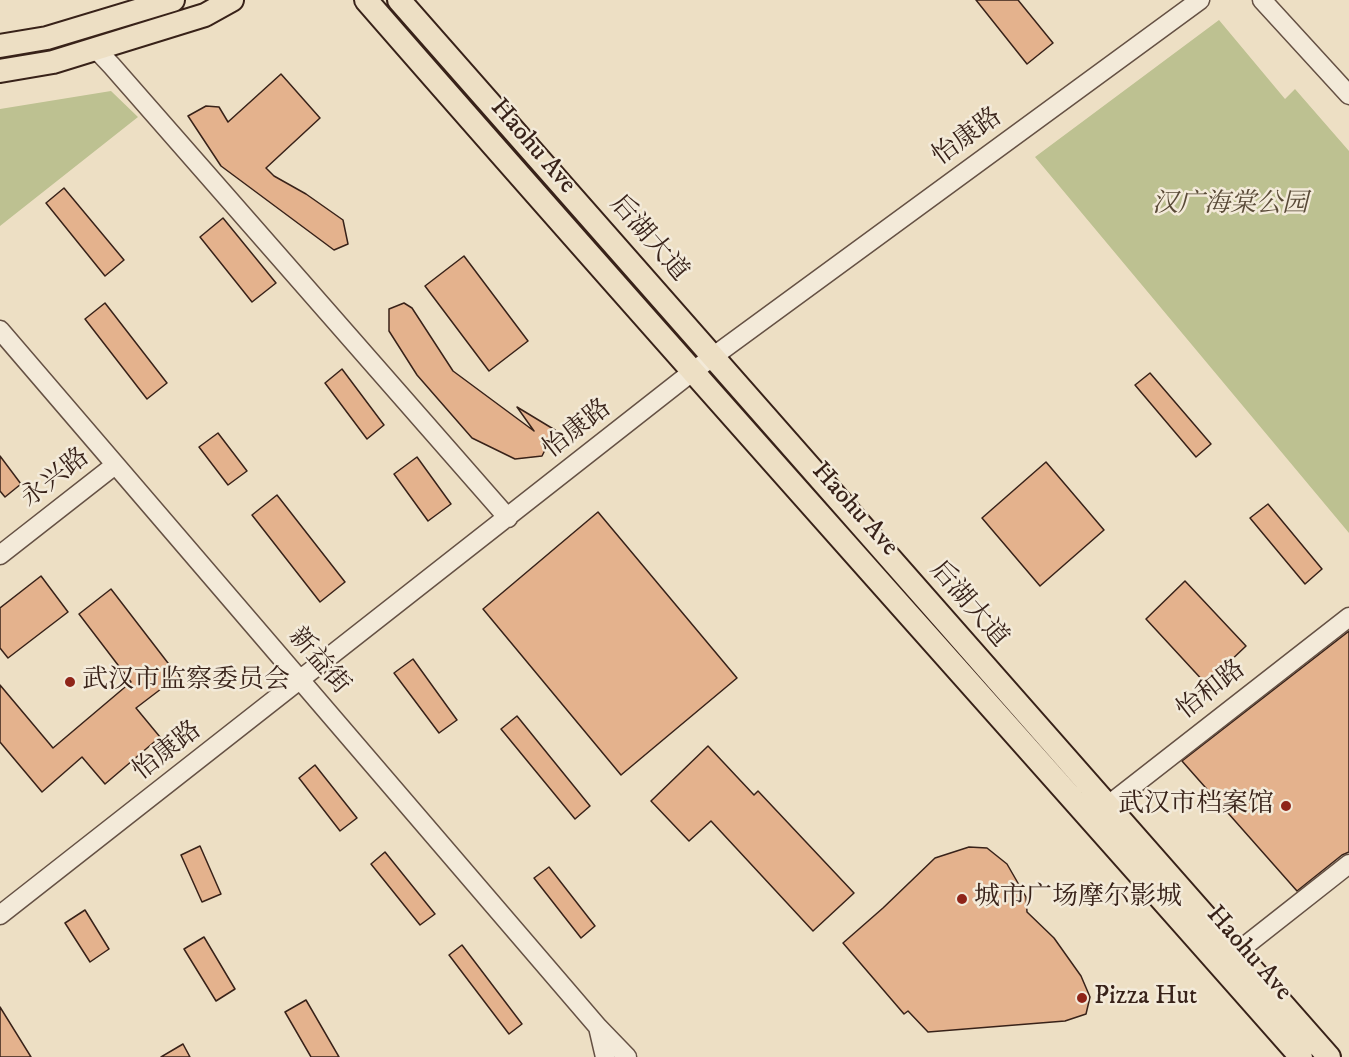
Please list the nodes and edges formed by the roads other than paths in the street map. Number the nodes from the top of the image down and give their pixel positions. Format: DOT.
graph roads {
  1 [pos="173,0"];
  2 [pos="232,0"];
  3 [pos="366,0"];
  4 [pos="399,0"];
  5 [pos="1200,0"];
  6 [pos="1262,0"];
  7 [pos="0,46"];
  8 [pos="96,49"];
  9 [pos="0,71"];
  10 [pos="1349,95"];
  11 [pos="0,330"];
  12 [pos="713,356"];
  13 [pos="692,372"];
  14 [pos="115,465"];
  15 [pos="508,518"];
  16 [pos="0,555"];
  17 [pos="1349,616"];
  18 [pos="300,681"];
  19 [pos="1107,806"];
  20 [pos="1349,864"];
  21 [pos="0,915"];
  22 [pos="1236,953"];
  23 [pos="598,1027"];
  24 [pos="605,1057"];
  25 [pos="627,1057"];
  26 [pos="1301,1057"];
  27 [pos="1329,1057"];
  1 -- 7 [label="main road"];
  2 -- 8 [label="main road"];
  3 -- 13 [label="main road, Haohu Ave"];
  4 -- 12 [label="main road, 后湖大道"];
  5 -- 12 [label="street, 怡康路"];
  6 -- 10 [label="street"];
  8 -- 9 [label="main road"];
  8 -- 15 [label="street"];
  11 -- 14 [label="street, 新益街"];
  12 -- 13 [label="street, 怡康路"];
  12 -- 19 [label="main road, 后湖大道"];
  13 -- 15 [label="street, 怡康路"];
  13 -- 26 [label="main road, Haohu Ave"];
  14 -- 16 [label="street, 永兴路"];
  14 -- 18 [label="street, 新益街"];
  15 -- 18 [label="street, 怡康路"];
  17 -- 19 [label="street, 怡和路"];
  18 -- 21 [label="street, 怡康路"];
  18 -- 23 [label="street, 新益街"];
  19 -- 22 [label="main road, 后湖大道"];
  20 -- 22 [label="street"];
  22 -- 27 [label="main road, 后湖大道"];
  23 -- 24 [label="street"];
  23 -- 25 [label="street, 新益街"];
}
